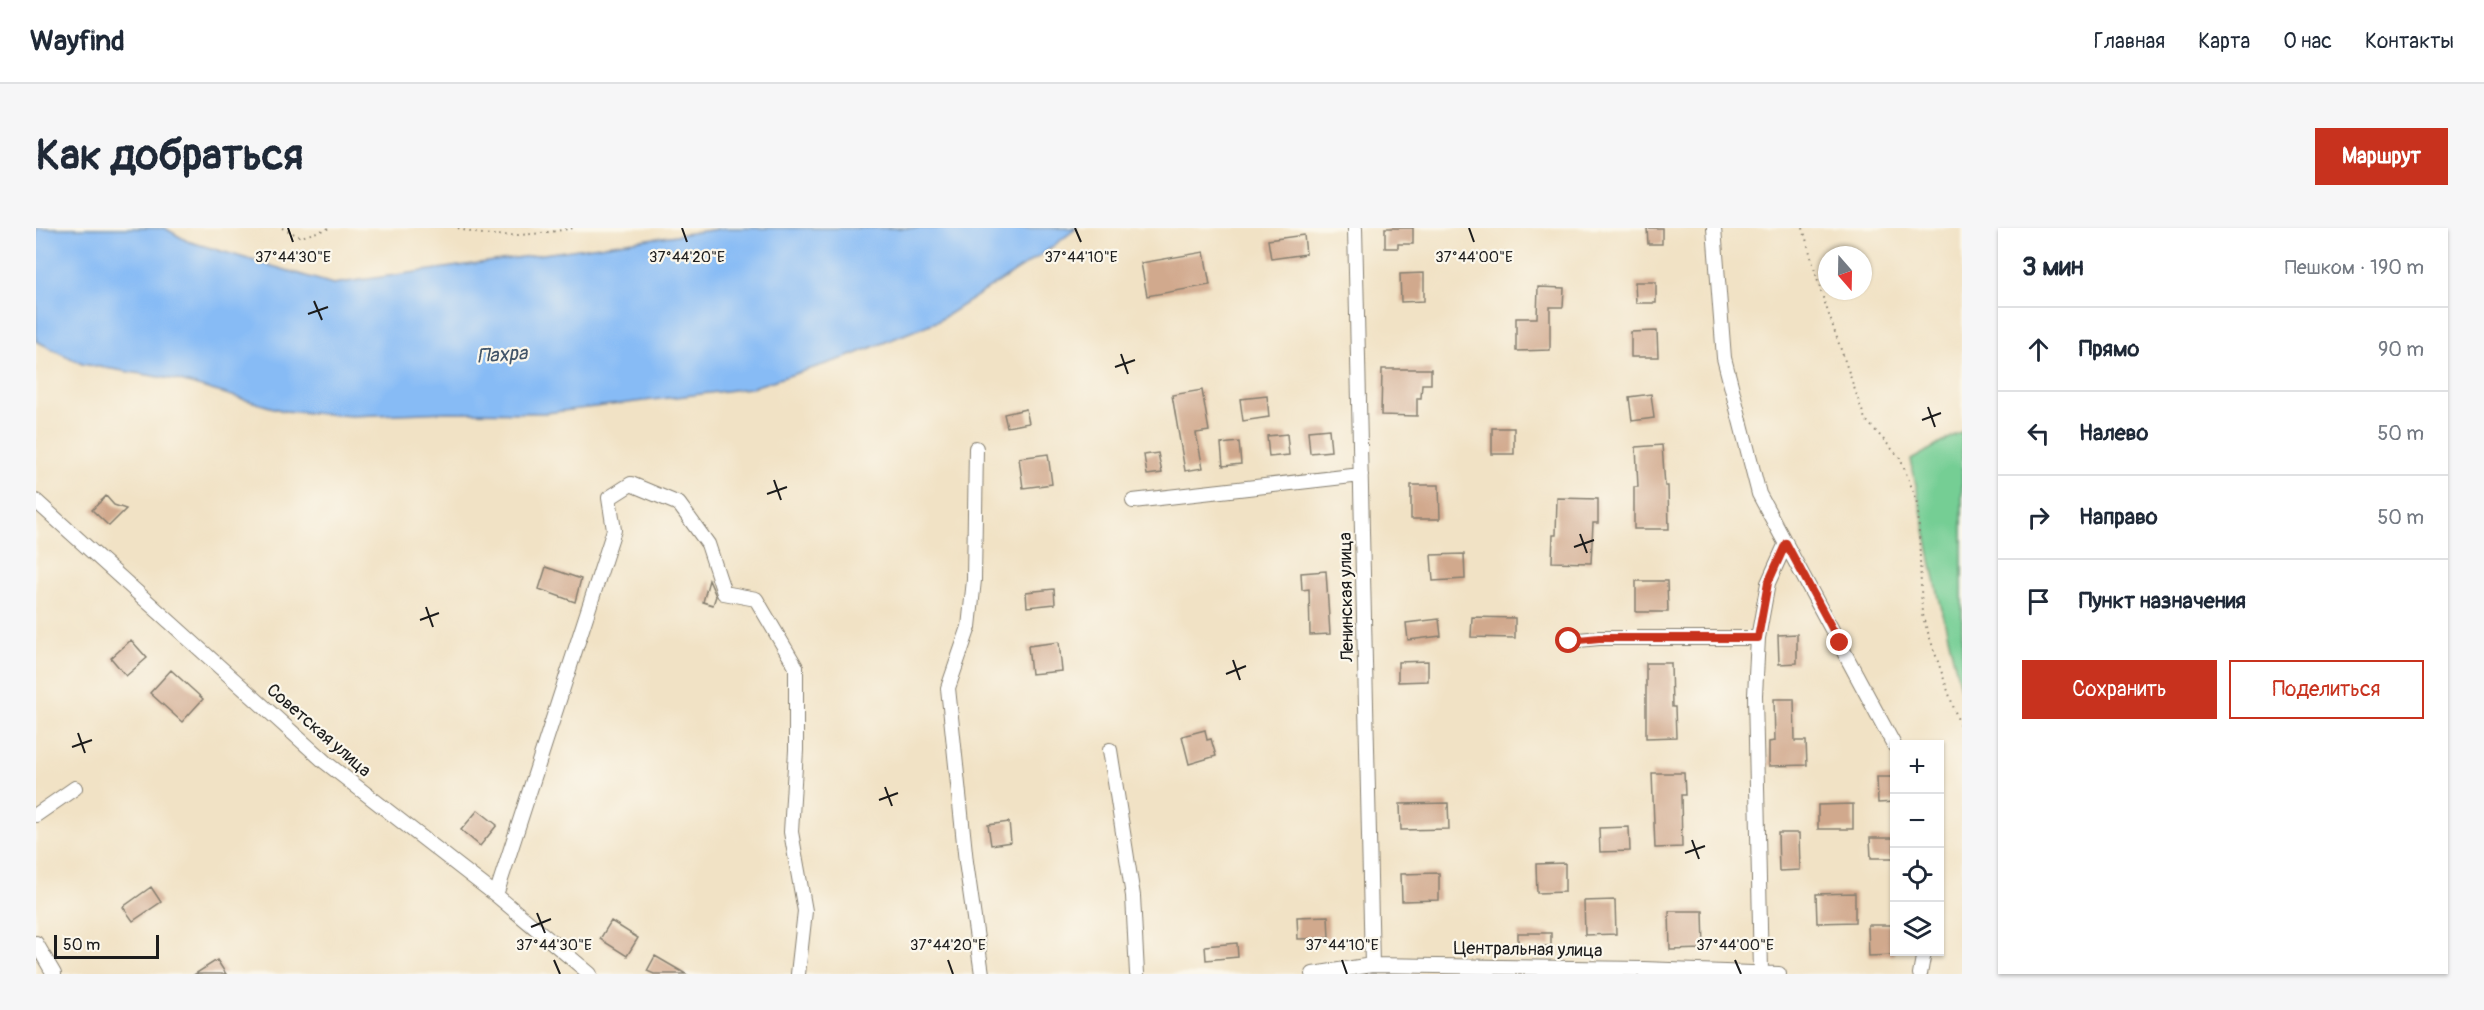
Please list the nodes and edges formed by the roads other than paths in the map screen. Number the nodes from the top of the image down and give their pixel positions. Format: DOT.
graph roads {
  1 [pos="1355,228"];
  2 [pos="1714,228"];
  3 [pos="976,448"];
  4 [pos="1361,475"];
  5 [pos="36,501"];
  6 [pos="1133,501"];
  7 [pos="1786,543"];
  8 [pos="1758,638"];
  9 [pos="1569,641"];
  10 [pos="1891,740"];
  11 [pos="1110,750"];
  12 [pos="75,788"];
  13 [pos="36,815"];
  14 [pos="496,895"];
  15 [pos="36,943"];
  16 [pos="1923,956"];
  17 [pos="1372,965"];
  18 [pos="1761,972"];
  19 [pos="54,974"];
  20 [pos="590,974"];
  21 [pos="798,974"];
  22 [pos="982,974"];
  23 [pos="1137,974"];
  24 [pos="1313,974"];
  25 [pos="1779,974"];
  26 [pos="1920,974"];
  1 -- 4 [label="street, Ленинская улица"];
  2 -- 7 [label="street"];
  3 -- 22 [label="street"];
  4 -- 6 [label="street"];
  4 -- 17 [label="street, Ленинская улица"];
  5 -- 14 [label="street, Советская улица"];
  7 -- 8 [label="street"];
  7 -- 10 [label="street"];
  8 -- 9 [label="street"];
  8 -- 18 [label="street"];
  11 -- 23 [label="street"];
  12 -- 13 [label="street"];
  14 -- 20 [label="street, Советская улица"];
  14 -- 21 [label="street"];
  15 -- 19 [label="street"];
  16 -- 26 [label="street"];
  17 -- 18 [label="street, Центральная улица"];
  17 -- 24 [label="street, Центральная улица"];
  18 -- 25 [label="street, Центральная улица"];
}
